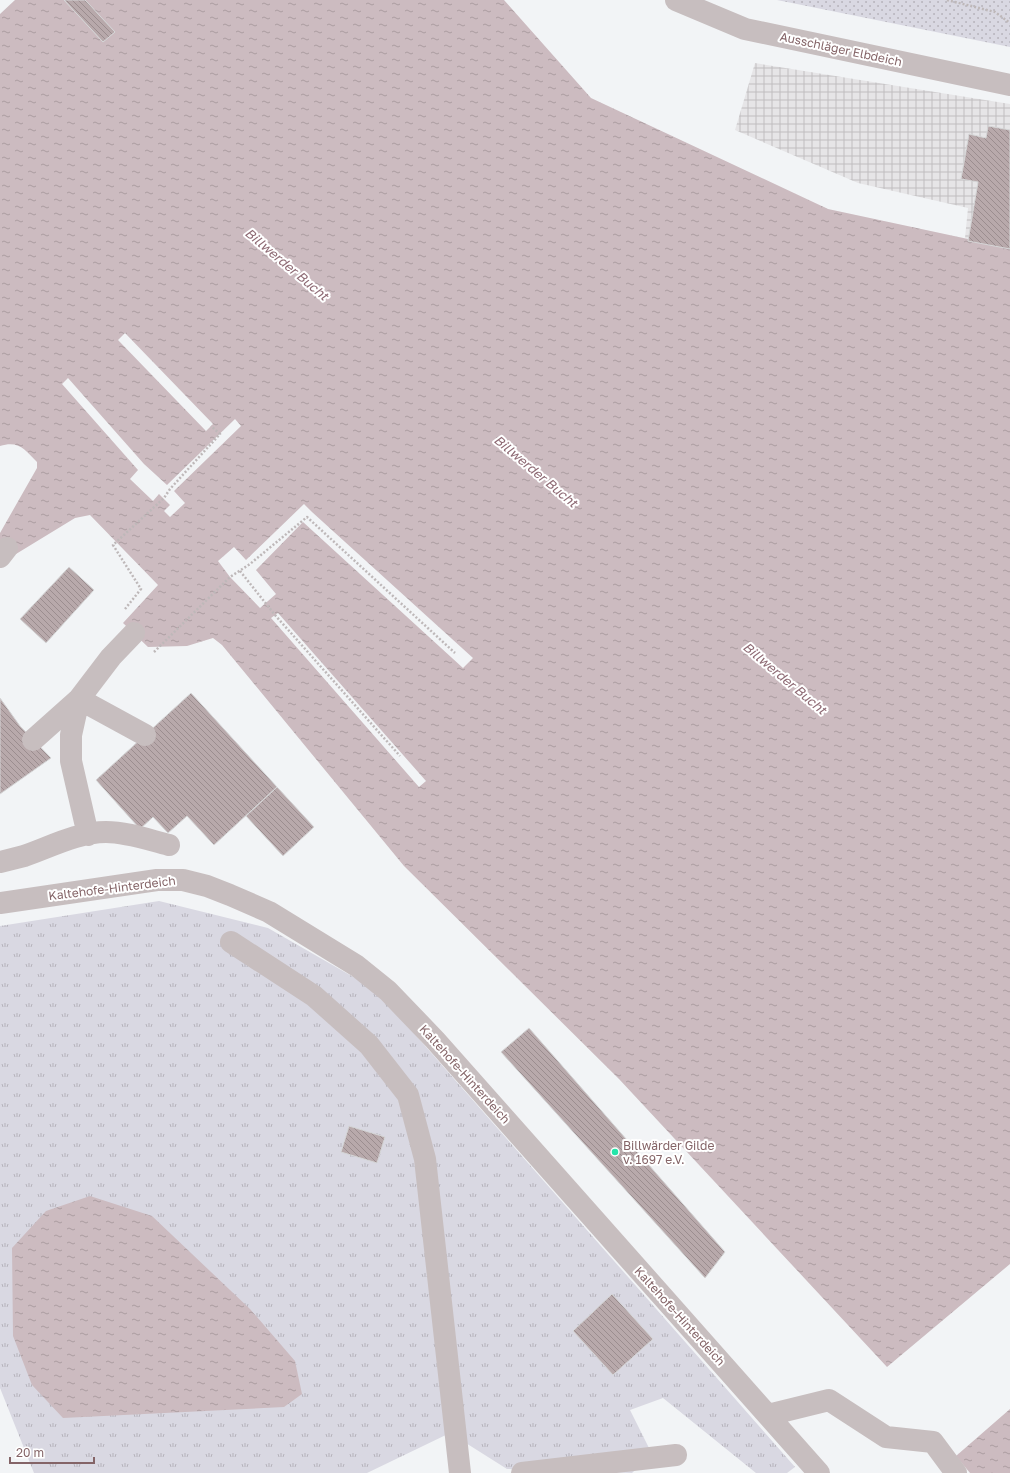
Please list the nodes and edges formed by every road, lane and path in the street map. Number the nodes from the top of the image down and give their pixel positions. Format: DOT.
graph roads {
  1 [pos="676,0"];
  2 [pos="947,0"];
  3 [pos="1010,23"];
  4 [pos="1010,85"];
  5 [pos="211,426"];
  6 [pos="240,571"];
  7 [pos="123,612"];
  8 [pos="134,633"];
  9 [pos="456,653"];
  10 [pos="152,654"];
  11 [pos="79,699"];
  12 [pos="145,735"];
  13 [pos="33,740"];
  14 [pos="400,756"];
  15 [pos="88,835"];
  16 [pos="169,845"];
  17 [pos="0,862"];
  18 [pos="0,903"];
  19 [pos="231,942"];
  20 [pos="768,1415"];
  21 [pos="676,1455"];
  22 [pos="460,1473"];
  23 [pos="522,1473"];
  24 [pos="819,1473"];
  25 [pos="956,1473"];
  1 -- 4 [label="street, Ausschläger Elbdeich"];
  2 -- 3 [label="path"];
  5 -- 7 [label="path"];
  6 -- 9 [label="path"];
  6 -- 10 [label="path"];
  6 -- 14 [label="path"];
  8 -- 11 [label="street"];
  11 -- 12 [label="street"];
  11 -- 13 [label="street"];
  11 -- 15 [label="street"];
  15 -- 16 [label="street"];
  15 -- 17 [label="street"];
  18 -- 20 [label="street, Kaltehofe-Hinterdeich"];
  19 -- 22 [label="street"];
  20 -- 24 [label="street, Kaltehofe-Hinterdeich"];
  20 -- 25 [label="street"];
  21 -- 23 [label="street"];
}
